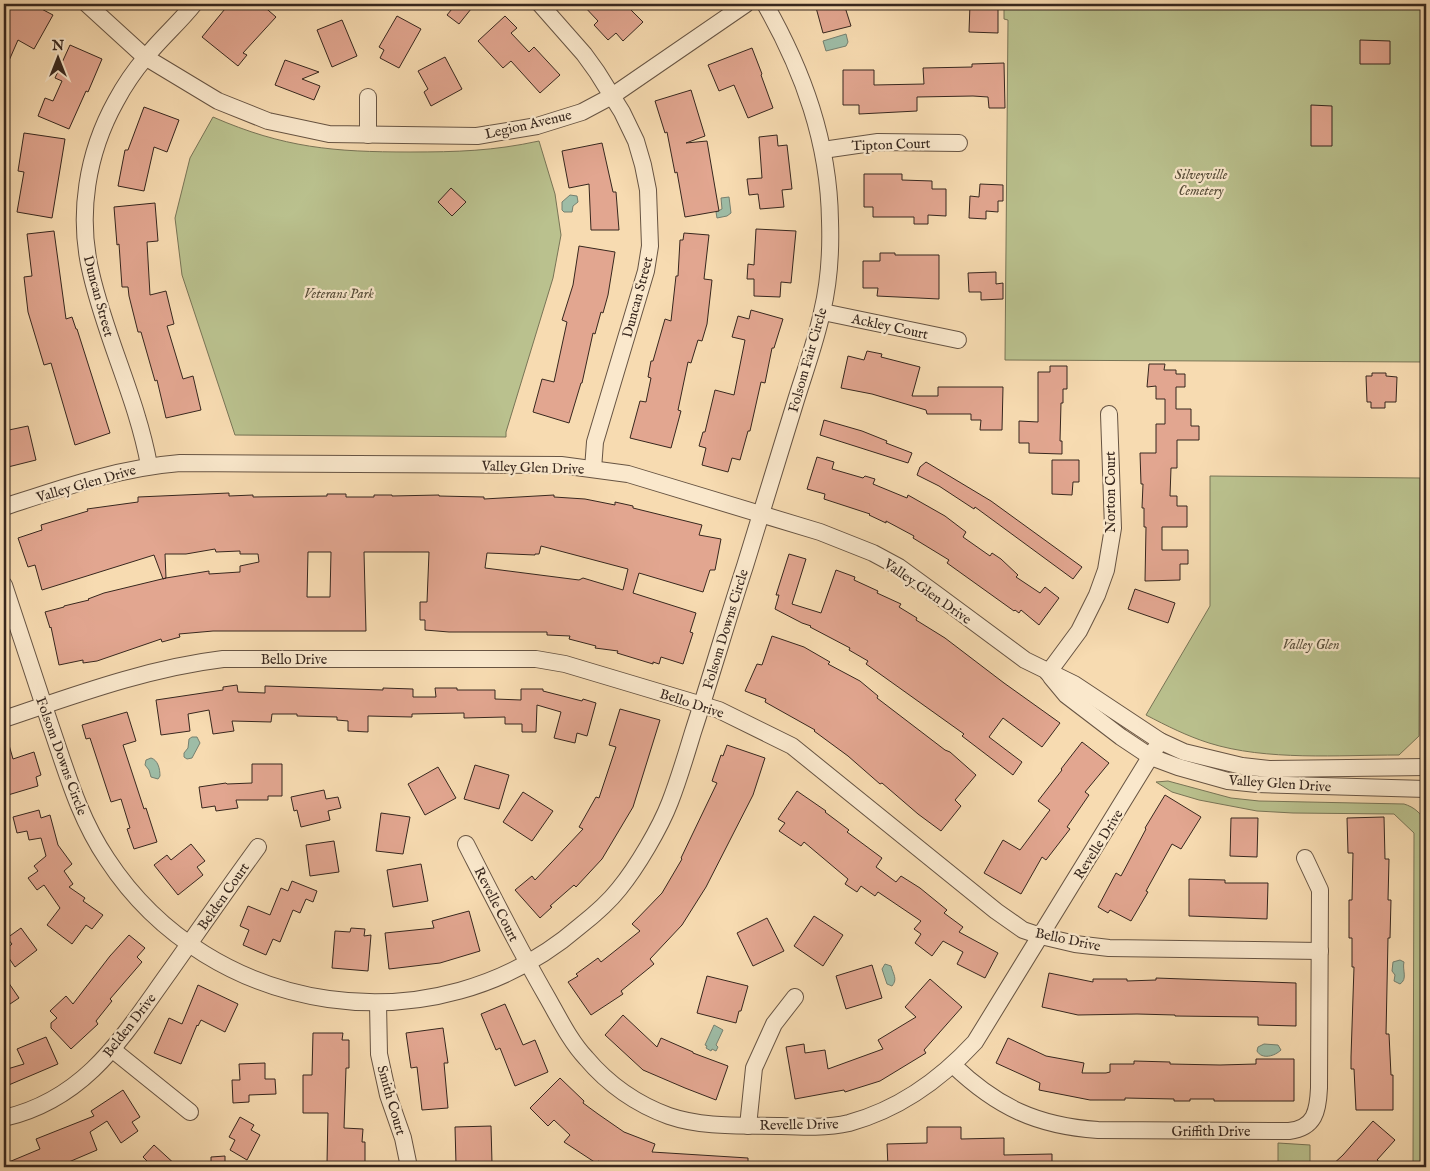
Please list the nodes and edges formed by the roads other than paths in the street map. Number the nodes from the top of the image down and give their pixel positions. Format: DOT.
graph roads {
  1 [pos="87,4"];
  2 [pos="194,4"];
  3 [pos="540,4"];
  4 [pos="746,4"];
  5 [pos="765,4"];
  6 [pos="145,57"];
  7 [pos="612,96"];
  8 [pos="368,97"];
  9 [pos="368,135"];
  10 [pos="959,143"];
  11 [pos="823,150"];
  12 [pos="822,312"];
  13 [pos="958,340"];
  14 [pos="1109,414"];
  15 [pos="149,465"];
  16 [pos="593,469"];
  17 [pos="4,506"];
  18 [pos="762,514"];
  19 [pos="4,585"];
  20 [pos="1048,673"];
  21 [pos="702,705"];
  22 [pos="44,706"];
  23 [pos="4,719"];
  24 [pos="1160,741"];
  25 [pos="1151,757"];
  26 [pos="1426,767"];
  27 [pos="1426,789"];
  28 [pos="466,844"];
  29 [pos="258,847"];
  30 [pos="1305,858"];
  31 [pos="1041,936"];
  32 [pos="189,944"];
  33 [pos="1320,950"];
  34 [pos="528,964"];
  35 [pos="795,997"];
  36 [pos="378,1003"];
  37 [pos="113,1050"];
  38 [pos="953,1065"];
  39 [pos="190,1112"];
  40 [pos="4,1118"];
  41 [pos="748,1126"];
  42 [pos="409,1167"];
  1 -- 6 [label="street, Legion Avenue"];
  2 -- 6 [label="street, Duncan Street"];
  3 -- 7 [label="street, Duncan Street"];
  4 -- 7 [label="street, Legion Avenue"];
  5 -- 11 [label="street, Folsom Fair Circle"];
  6 -- 9 [label="street, Legion Avenue"];
  6 -- 15 [label="street, Duncan Street"];
  7 -- 9 [label="street, Legion Avenue"];
  7 -- 16 [label="street, Duncan Street"];
  8 -- 9 [label="street"];
  10 -- 11 [label="street, Tipton Court"];
  11 -- 12 [label="street, Folsom Fair Circle"];
  12 -- 13 [label="street, Ackley Court"];
  12 -- 18 [label="street, Folsom Fair Circle"];
  14 -- 20 [label="street, Norton Court"];
  15 -- 16 [label="street, Valley Glen Drive"];
  15 -- 17 [label="street, Valley Glen Drive"];
  16 -- 18 [label="street, Valley Glen Drive"];
  18 -- 20 [label="street, Valley Glen Drive"];
  18 -- 21 [label="street, Folsom Downs Circle"];
  19 -- 22 [label="street, Folsom Downs Circle"];
  20 -- 24 [label="street, Valley Glen Drive"];
  20 -- 25 [label="street, Valley Glen Drive"];
  21 -- 22 [label="street, Bello Drive"];
  21 -- 31 [label="street, Bello Drive"];
  21 -- 34 [label="street, Folsom Downs Circle"];
  22 -- 23 [label="street, Bello Drive"];
  22 -- 32 [label="street, Folsom Downs Circle"];
  24 -- 25 [label="street, Revelle Drive"];
  24 -- 26 [label="street, Valley Glen Drive"];
  25 -- 27 [label="street, Valley Glen Drive"];
  25 -- 31 [label="street, Revelle Drive"];
  28 -- 34 [label="street, Revelle Court"];
  29 -- 32 [label="street, Belden Court"];
  30 -- 33 [label="street, Griffith Drive"];
  31 -- 33 [label="street, Bello Drive"];
  31 -- 38 [label="street, Revelle Drive"];
  32 -- 36 [label="street, Folsom Downs Circle"];
  32 -- 37 [label="street, Belden Drive"];
  33 -- 38 [label="street, Griffith Drive"];
  34 -- 36 [label="street, Folsom Downs Circle"];
  34 -- 41 [label="street, Revelle Drive"];
  35 -- 41 [label="street"];
  36 -- 42 [label="street, Smith Court"];
  37 -- 39 [label="street"];
  37 -- 40 [label="street, Belden Drive"];
  38 -- 41 [label="street, Revelle Drive"];
}
